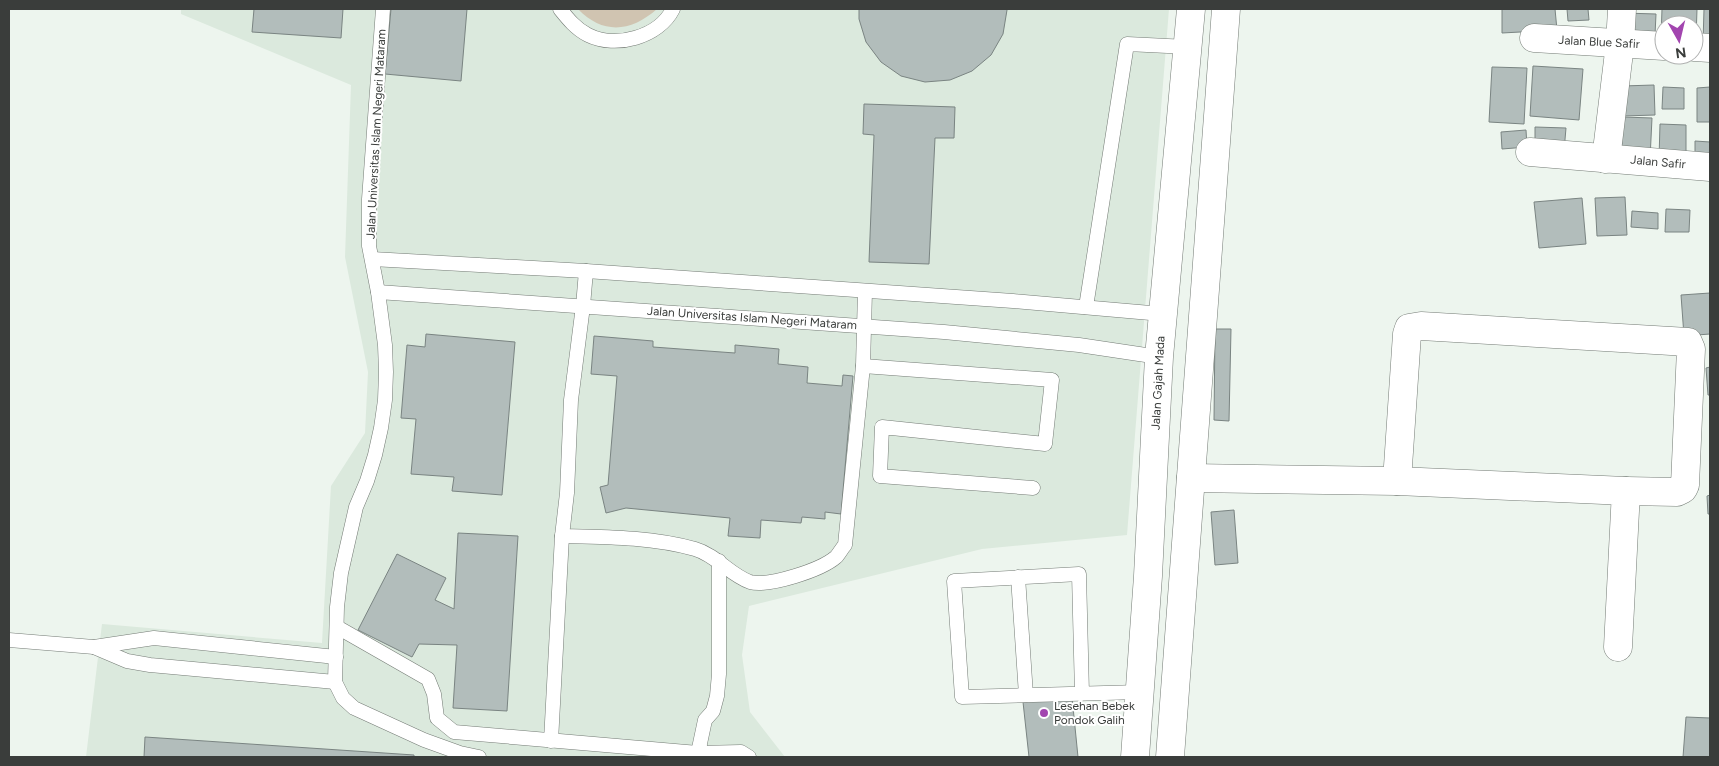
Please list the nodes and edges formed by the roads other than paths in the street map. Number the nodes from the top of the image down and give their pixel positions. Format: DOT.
graph roads {
  1 [pos="383,9"];
  2 [pos="560,9"];
  3 [pos="673,9"];
  4 [pos="1191,9"];
  5 [pos="1622,9"];
  6 [pos="1228,10"];
  7 [pos="1534,38"];
  8 [pos="1620,44"];
  9 [pos="1654,46"];
  10 [pos="1188,47"];
  11 [pos="1530,152"];
  12 [pos="1606,159"];
  13 [pos="1710,167"];
  14 [pos="372,259"];
  15 [pos="586,271"];
  16 [pos="865,291"];
  17 [pos="378,292"];
  18 [pos="584,306"];
  19 [pos="1086,307"];
  20 [pos="1162,314"];
  21 [pos="864,326"];
  22 [pos="1159,357"];
  23 [pos="863,366"];
  24 [pos="1191,478"];
  25 [pos="1397,481"];
  26 [pos="1033,488"];
  27 [pos="1626,491"];
  28 [pos="562,536"];
  29 [pos="719,561"];
  30 [pos="1148,576"];
  31 [pos="1018,577"];
  32 [pos="1183,577"];
  33 [pos="337,628"];
  34 [pos="9,640"];
  35 [pos="94,647"];
  36 [pos="1618,647"];
  37 [pos="336,657"];
  38 [pos="335,682"];
  39 [pos="1140,692"];
  40 [pos="1082,694"];
  41 [pos="1026,695"];
  42 [pos="551,741"];
  43 [pos="698,753"];
  44 [pos="479,757"];
  45 [pos="749,757"];
  46 [pos="1135,757"];
  47 [pos="1170,757"];
  1 -- 14 [label="lane, Jalan Universitas Islam Negeri Mataram"];
  2 -- 3 [label="lane"];
  4 -- 10 [label="street, Jalan Gajah Mada"];
  5 -- 8 [label="street"];
  6 -- 24 [label="street"];
  7 -- 8 [label="street, Jalan Blue Safir"];
  8 -- 9 [label="street, Jalan Blue Safir"];
  8 -- 12 [label="street"];
  10 -- 19 [label="lane"];
  10 -- 20 [label="street, Jalan Gajah Mada"];
  11 -- 12 [label="street, Jalan Safir"];
  12 -- 13 [label="street, Jalan Safir"];
  14 -- 15 [label="lane"];
  14 -- 17 [label="lane, Jalan Universitas Islam Negeri Mataram"];
  15 -- 16 [label="lane"];
  15 -- 18 [label="lane"];
  16 -- 19 [label="lane"];
  16 -- 21 [label="lane"];
  17 -- 18 [label="lane, Jalan Universitas Islam Negeri Mataram"];
  17 -- 33 [label="lane"];
  18 -- 21 [label="lane, Jalan Universitas Islam Negeri Mataram"];
  18 -- 28 [label="lane"];
  19 -- 20 [label="lane"];
  20 -- 22 [label="street, Jalan Gajah Mada"];
  21 -- 22 [label="lane, Jalan Universitas Islam Negeri Mataram"];
  21 -- 23 [label="lane"];
  22 -- 30 [label="street, Jalan Gajah Mada"];
  23 -- 26 [label="lane"];
  23 -- 29 [label="lane"];
  24 -- 25 [label="street"];
  24 -- 32 [label="street"];
  25 -- 27 [label="street"];
  25 -- 27 [label="street"];
  27 -- 36 [label="street"];
  28 -- 29 [label="lane"];
  28 -- 42 [label="lane"];
  29 -- 43 [label="lane"];
  30 -- 32 [label="street"];
  30 -- 39 [label="street, Jalan Gajah Mada"];
  31 -- 40 [label="lane"];
  31 -- 41 [label="lane"];
  31 -- 41 [label="lane"];
  32 -- 47 [label="street"];
  33 -- 37 [label="lane"];
  33 -- 42 [label="lane"];
  34 -- 35 [label="lane"];
  35 -- 37 [label="lane"];
  35 -- 38 [label="lane"];
  37 -- 38 [label="lane"];
  38 -- 44 [label="lane"];
  39 -- 40 [label="lane"];
  39 -- 46 [label="street, Jalan Gajah Mada"];
  40 -- 41 [label="lane"];
  42 -- 43 [label="lane"];
  43 -- 45 [label="lane"];
}
